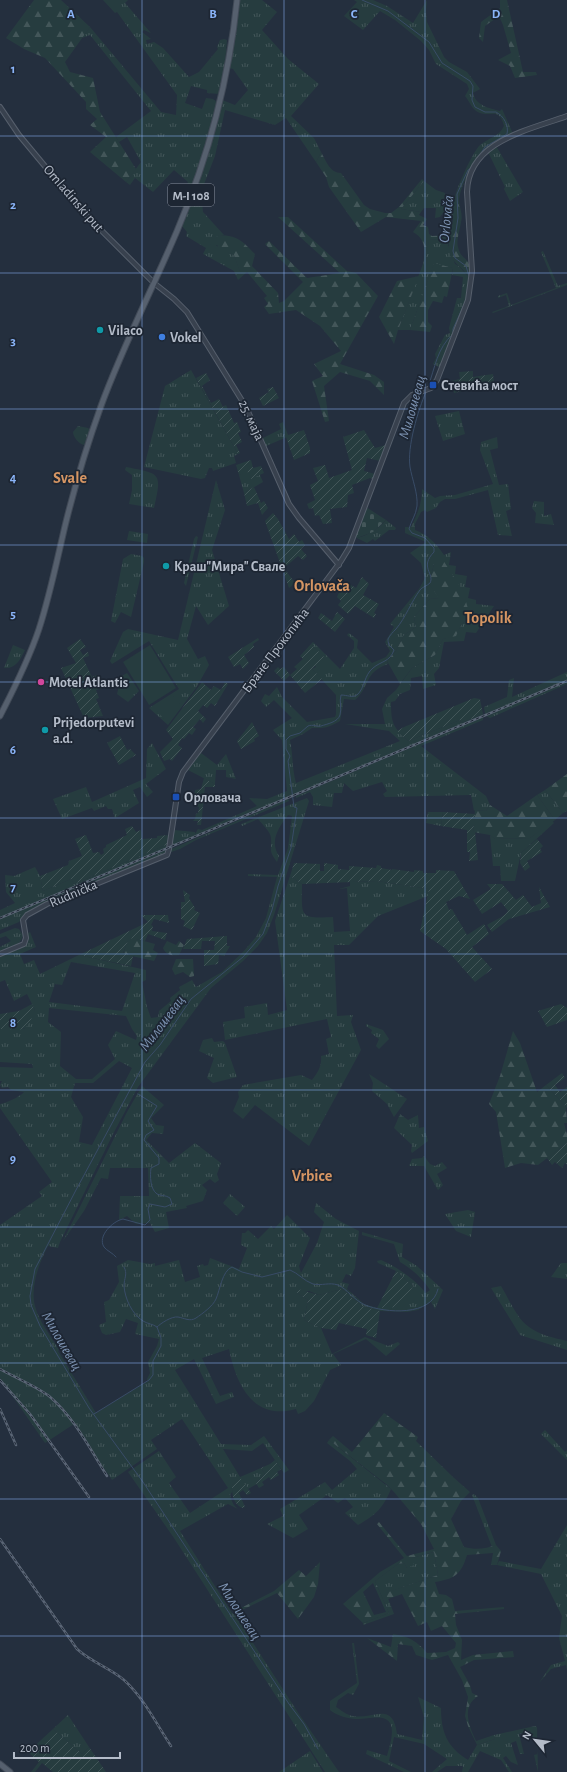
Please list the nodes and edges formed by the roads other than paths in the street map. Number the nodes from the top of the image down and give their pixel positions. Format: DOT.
graph roads {
  1 [pos="237,0"];
  2 [pos="0,107"];
  3 [pos="567,116"];
  4 [pos="154,283"];
  5 [pos="339,565"];
  6 [pos="0,716"];
  7 [pos="169,848"];
  8 [pos="0,954"];
  9 [pos="0,1764"];
  10 [pos="10,1772"];
  1 -- 4 [label="main road, M-I 108"];
  2 -- 4 [label="street, Omladinski put"];
  3 -- 5 [label="street, Бране Прокопића"];
  4 -- 5 [label="street, 25. маја"];
  4 -- 6 [label="main road, M-I 108"];
  5 -- 7 [label="street, Бране Прокопића"];
  7 -- 8 [label="street, Rudnička"];
  9 -- 10 [label="main road"];
}
